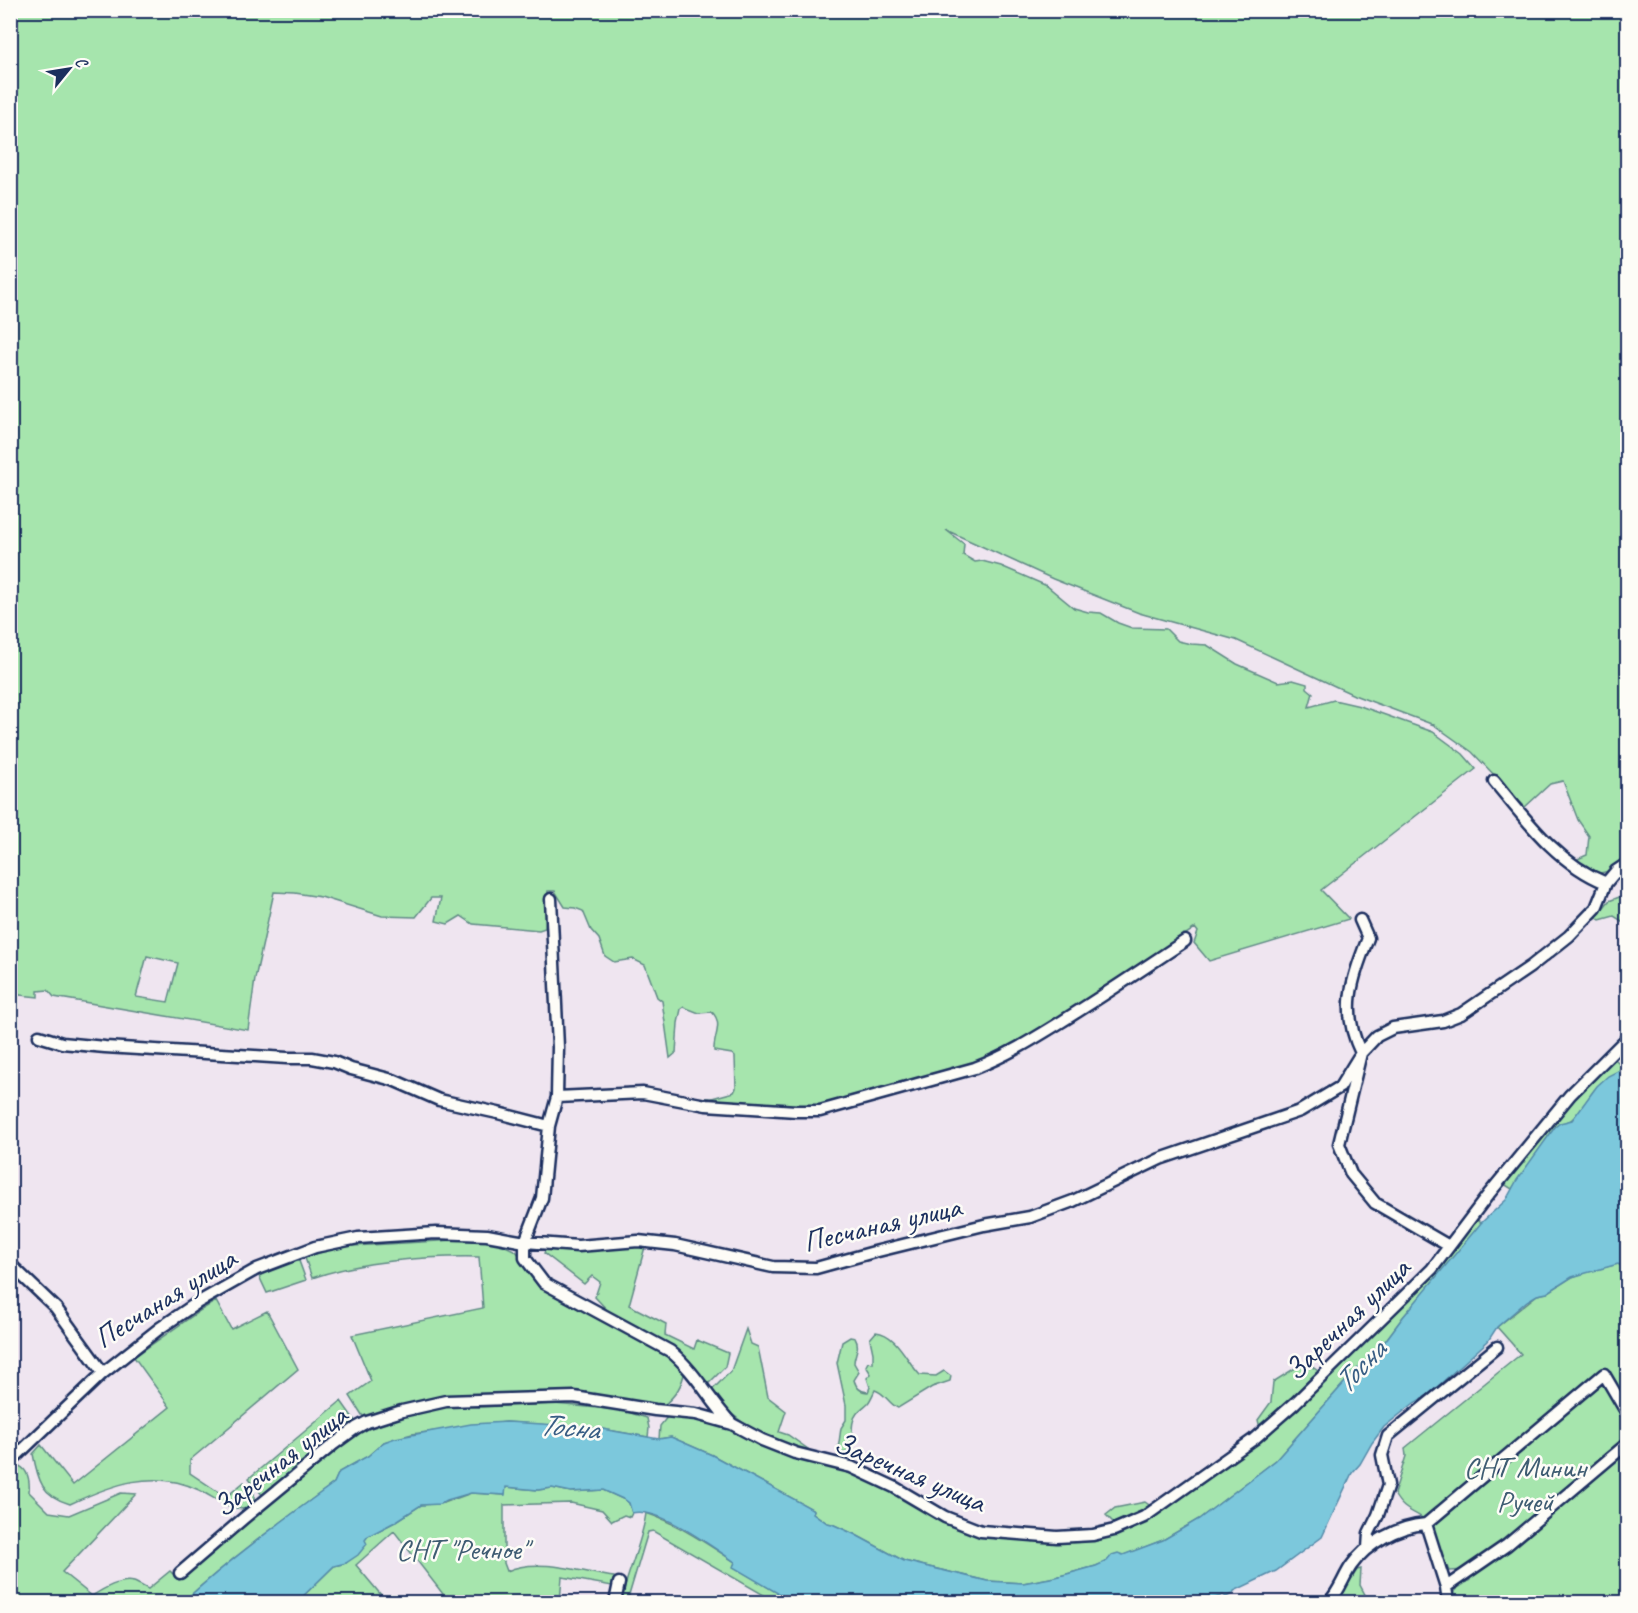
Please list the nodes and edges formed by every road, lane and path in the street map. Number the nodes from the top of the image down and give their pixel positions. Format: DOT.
graph roads {
  1 [pos="1494,781"];
  2 [pos="1628,863"];
  3 [pos="1616,871"];
  4 [pos="1628,876"];
  5 [pos="1606,883"];
  6 [pos="551,898"];
  7 [pos="1360,920"];
  8 [pos="1185,941"];
  9 [pos="39,1036"];
  10 [pos="1628,1037"];
  11 [pos="1361,1053"];
  12 [pos="557,1097"];
  13 [pos="549,1126"];
  14 [pos="525,1242"];
  15 [pos="1449,1246"];
  16 [pos="10,1264"];
  17 [pos="1497,1347"];
  18 [pos="103,1372"];
  19 [pos="1628,1415"];
  20 [pos="732,1424"];
  21 [pos="1628,1443"];
  22 [pos="10,1462"];
  23 [pos="1426,1524"];
  24 [pos="1368,1548"];
  25 [pos="180,1573"];
  26 [pos="619,1583"];
  27 [pos="1446,1587"];
  28 [pos="615,1602"];
  29 [pos="1329,1602"];
  30 [pos="1449,1602"];
  1 -- 5 [label="street"];
  2 -- 3 [label="street, Песчаная улица"];
  3 -- 4 [label="street"];
  3 -- 5 [label="street, Песчаная улица"];
  5 -- 11 [label="street, Песчаная улица"];
  6 -- 12 [label="street"];
  7 -- 11 [label="street"];
  8 -- 12 [label="street"];
  9 -- 13 [label="street"];
  10 -- 15 [label="street, Заречная улица"];
  11 -- 14 [label="street, Песчаная улица"];
  11 -- 15 [label="street"];
  12 -- 13 [label="street"];
  13 -- 14 [label="street"];
  14 -- 18 [label="street, Песчаная улица"];
  14 -- 20 [label="street"];
  15 -- 20 [label="street, Заречная улица"];
  16 -- 18 [label="street, Песчаная улица"];
  17 -- 24 [label="street"];
  18 -- 22 [label="street"];
  19 -- 23 [label="street"];
  20 -- 25 [label="street, Заречная улица"];
  21 -- 27 [label="street"];
  23 -- 24 [label="street"];
  23 -- 27 [label="street"];
  24 -- 29 [label="street"];
  26 -- 28 [label="street"];
  27 -- 30 [label="street"];
}
